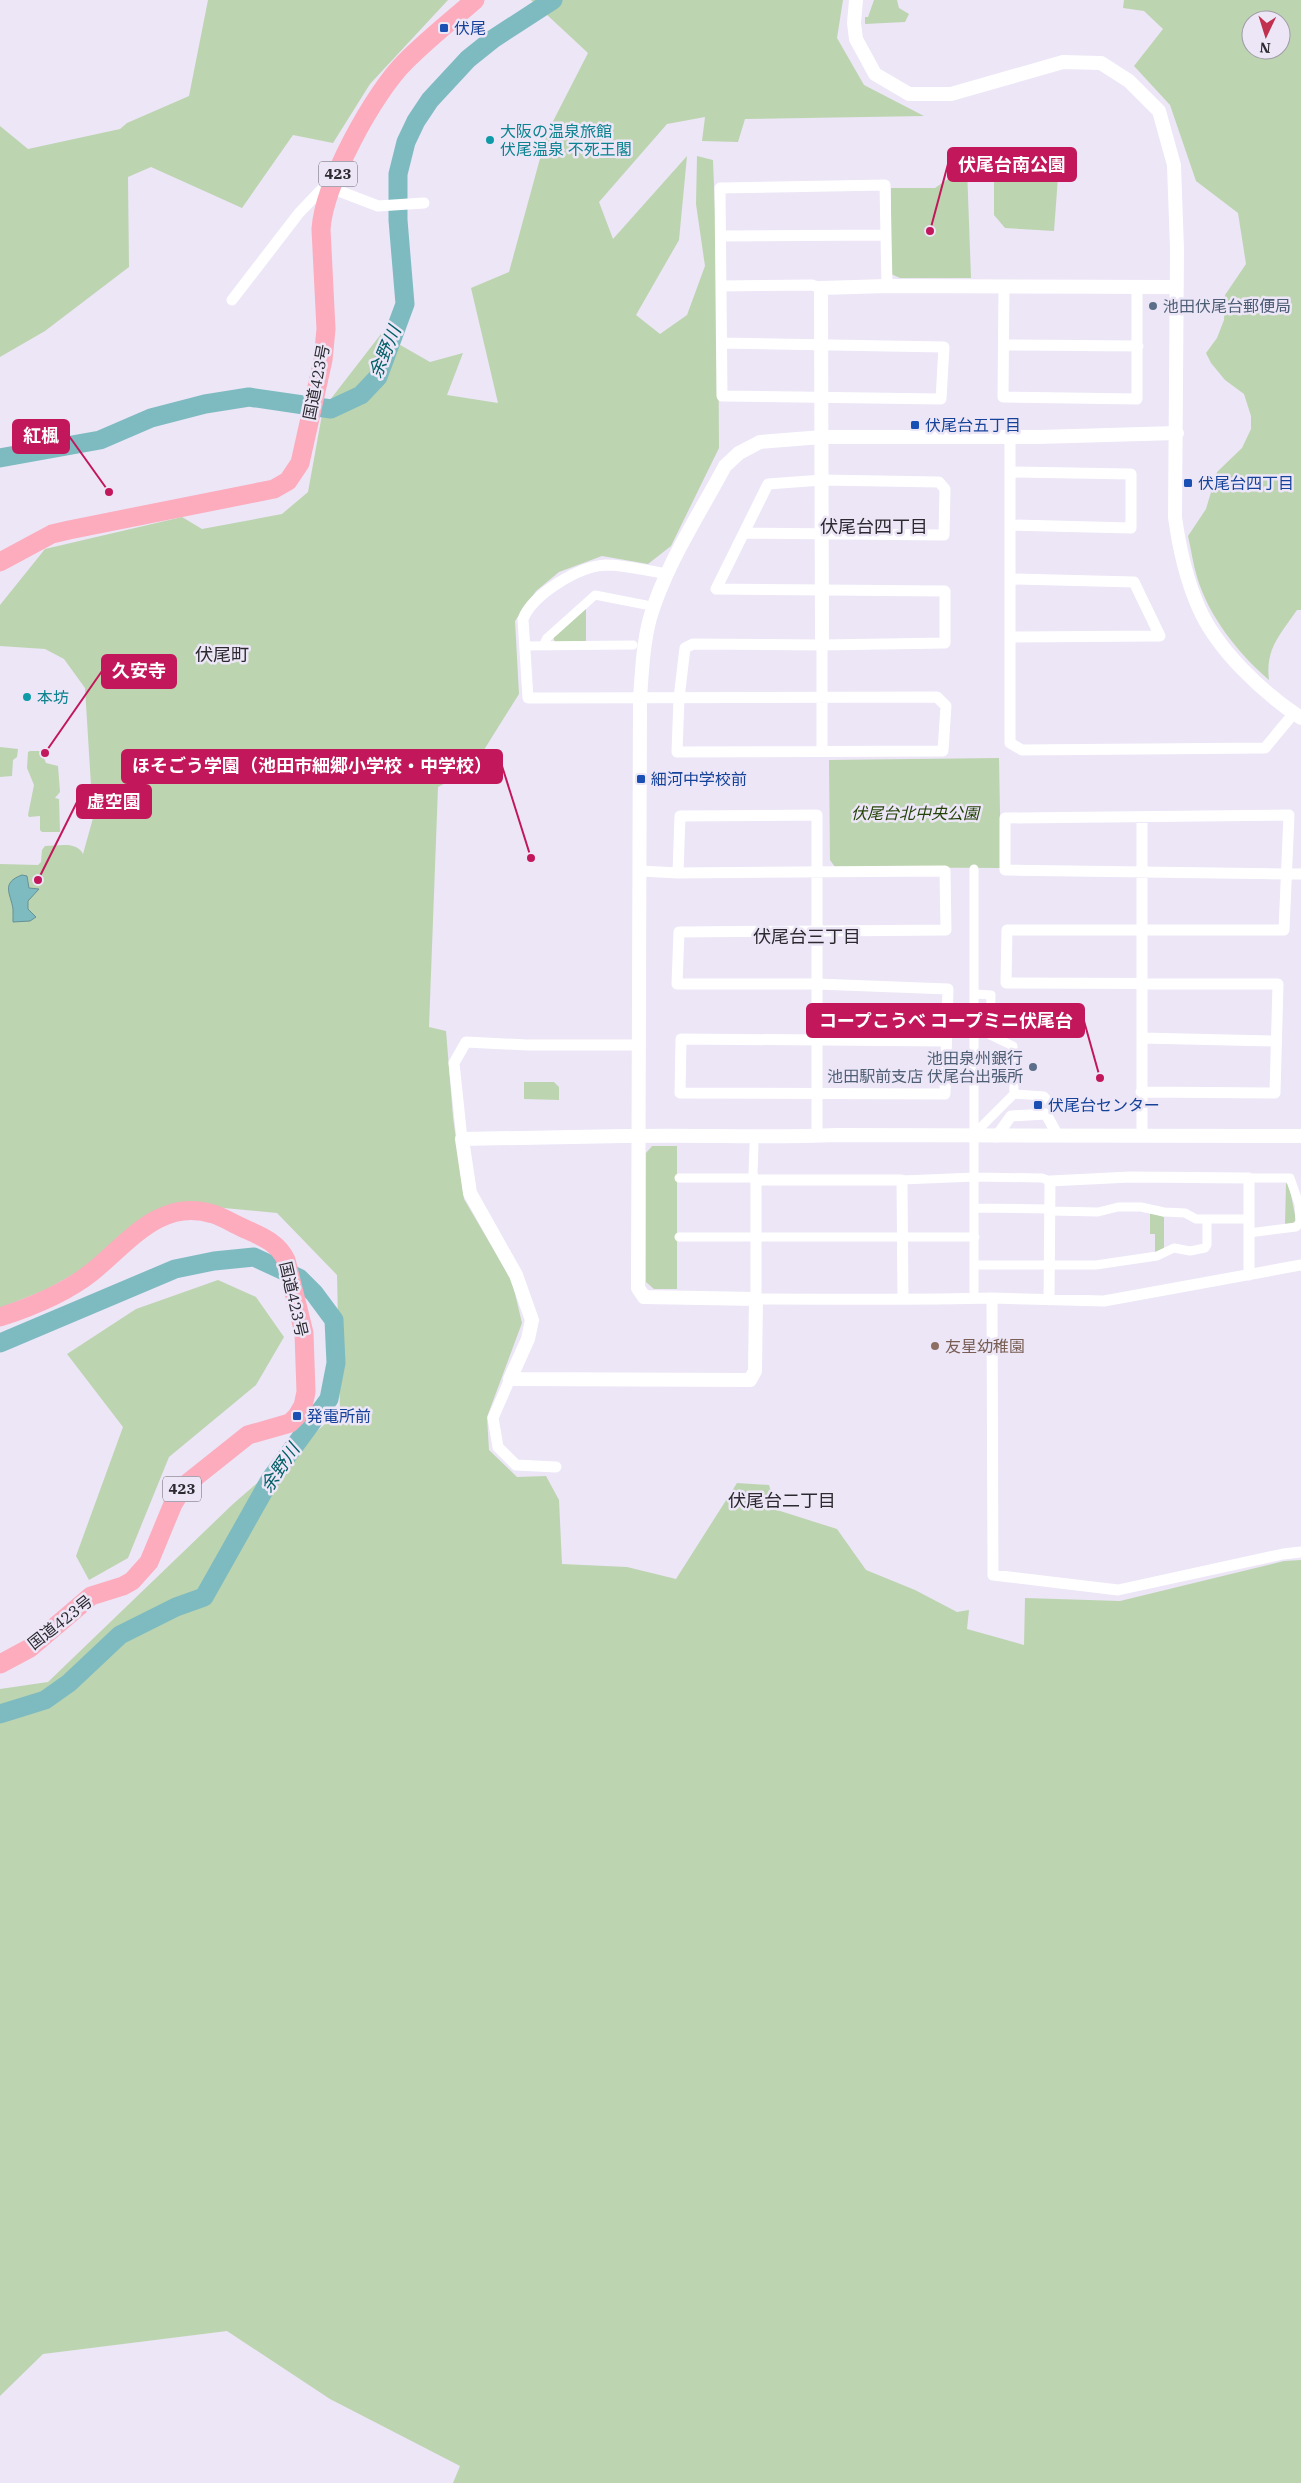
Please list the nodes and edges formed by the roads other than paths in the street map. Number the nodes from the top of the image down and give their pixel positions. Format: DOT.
graph roads {
  1 [pos="475,0"];
  2 [pos="856,0"];
  3 [pos="331,188"];
  4 [pos="424,203"];
  5 [pos="886,235"];
  6 [pos="722,236"];
  7 [pos="721,286"];
  8 [pos="887,286"];
  9 [pos="1137,286"];
  10 [pos="1004,287"];
  11 [pos="1176,287"];
  12 [pos="821,288"];
  13 [pos="232,300"];
  14 [pos="723,343"];
  15 [pos="822,345"];
  16 [pos="1004,345"];
  17 [pos="1138,346"];
  18 [pos="822,398"];
  19 [pos="1177,434"];
  20 [pos="822,437"];
  21 [pos="1010,437"];
  22 [pos="1010,472"];
  23 [pos="822,480"];
  24 [pos="1011,525"];
  25 [pos="744,533"];
  26 [pos="822,534"];
  27 [pos="0,562"];
  28 [pos="667,574"];
  29 [pos="1010,579"];
  30 [pos="822,590"];
  31 [pos="646,604"];
  32 [pos="1010,637"];
  33 [pos="822,645"];
  34 [pos="525,646"];
  35 [pos="543,646"];
  36 [pos="633,646"];
  37 [pos="640,698"];
  38 [pos="679,698"];
  39 [pos="822,698"];
  40 [pos="1297,716"];
  41 [pos="822,751"];
  42 [pos="1142,817"];
  43 [pos="974,869"];
  44 [pos="1140,870"];
  45 [pos="641,871"];
  46 [pos="817,872"];
  47 [pos="678,873"];
  48 [pos="1287,874"];
  49 [pos="1301,874"];
  50 [pos="1142,930"];
  51 [pos="817,931"];
  52 [pos="817,984"];
  53 [pos="1143,984"];
  54 [pos="975,994"];
  55 [pos="817,1038"];
  56 [pos="1142,1038"];
  57 [pos="945,1040"];
  58 [pos="1276,1041"];
  59 [pos="639,1044"];
  60 [pos="1141,1092"];
  61 [pos="817,1093"];
  62 [pos="1014,1094"];
  63 [pos="1054,1107"];
  64 [pos="978,1127"];
  65 [pos="638,1136"];
  66 [pos="817,1136"];
  67 [pos="1058,1136"];
  68 [pos="1142,1136"];
  69 [pos="1301,1136"];
  70 [pos="996,1137"];
  71 [pos="462,1139"];
  72 [pos="754,1145"];
  73 [pos="975,1177"];
  74 [pos="679,1178"];
  75 [pos="1249,1178"];
  76 [pos="756,1180"];
  77 [pos="902,1180"];
  78 [pos="1050,1181"];
  79 [pos="975,1208"];
  80 [pos="1050,1210"];
  81 [pos="1207,1219"];
  82 [pos="1249,1219"];
  83 [pos="1249,1233"];
  84 [pos="679,1237"];
  85 [pos="756,1237"];
  86 [pos="903,1237"];
  87 [pos="975,1237"];
  88 [pos="974,1264"];
  89 [pos="1049,1264"];
  90 [pos="1301,1265"];
  91 [pos="1248,1275"];
  92 [pos="974,1292"];
  93 [pos="992,1298"];
  94 [pos="756,1299"];
  95 [pos="903,1299"];
  96 [pos="1049,1300"];
  97 [pos="0,1317"];
  98 [pos="510,1379"];
  99 [pos="556,1467"];
  100 [pos="1301,1552"];
  101 [pos="0,1664"];
  1 -- 3 [label="highway, 国道423号 / 423"];
  2 -- 11 [label="street"];
  3 -- 4 [label="street"];
  3 -- 13 [label="street"];
  3 -- 27 [label="highway, 国道423号 / 423"];
  5 -- 6 [label="street"];
  5 -- 6 [label="street"];
  5 -- 8 [label="street"];
  6 -- 7 [label="street"];
  7 -- 12 [label="street"];
  7 -- 14 [label="street"];
  8 -- 10 [label="street"];
  8 -- 12 [label="street"];
  9 -- 10 [label="street"];
  9 -- 11 [label="street"];
  9 -- 17 [label="street"];
  10 -- 16 [label="street"];
  11 -- 19 [label="street"];
  12 -- 15 [label="street"];
  14 -- 15 [label="street"];
  14 -- 18 [label="street"];
  15 -- 18 [label="street"];
  15 -- 18 [label="street"];
  16 -- 17 [label="street"];
  16 -- 17 [label="street"];
  18 -- 20 [label="street"];
  19 -- 21 [label="street"];
  19 -- 40 [label="street"];
  20 -- 21 [label="street"];
  20 -- 23 [label="street"];
  20 -- 28 [label="street"];
  21 -- 22 [label="street"];
  22 -- 24 [label="street"];
  22 -- 24 [label="street"];
  23 -- 25 [label="street"];
  23 -- 26 [label="street"];
  23 -- 26 [label="street"];
  24 -- 29 [label="street"];
  25 -- 26 [label="street"];
  25 -- 30 [label="street"];
  26 -- 30 [label="street"];
  28 -- 34 [label="street"];
  28 -- 37 [label="street"];
  29 -- 32 [label="street"];
  29 -- 32 [label="street"];
  30 -- 33 [label="street"];
  30 -- 33 [label="street"];
  31 -- 35 [label="street"];
  32 -- 40 [label="street"];
  33 -- 38 [label="street"];
  33 -- 39 [label="street"];
  34 -- 35 [label="street"];
  34 -- 37 [label="street"];
  35 -- 36 [label="street"];
  37 -- 38 [label="street"];
  37 -- 45 [label="street"];
  38 -- 39 [label="street"];
  38 -- 41 [label="street"];
  39 -- 41 [label="street"];
  39 -- 41 [label="street"];
  42 -- 44 [label="street"];
  42 -- 44 [label="street"];
  42 -- 48 [label="street"];
  43 -- 54 [label="street"];
  44 -- 48 [label="street"];
  44 -- 50 [label="street"];
  45 -- 47 [label="street"];
  45 -- 59 [label="street"];
  46 -- 47 [label="street"];
  46 -- 47 [label="street"];
  46 -- 51 [label="street"];
  46 -- 51 [label="street"];
  48 -- 49 [label="street"];
  48 -- 50 [label="street"];
  50 -- 53 [label="street"];
  50 -- 53 [label="street"];
  51 -- 52 [label="street"];
  51 -- 52 [label="street"];
  52 -- 55 [label="street"];
  52 -- 57 [label="street"];
  53 -- 56 [label="street"];
  53 -- 58 [label="street"];
  54 -- 62 [label="street"];
  54 -- 64 [label="street"];
  55 -- 57 [label="street"];
  55 -- 61 [label="street"];
  55 -- 61 [label="street"];
  56 -- 58 [label="street"];
  56 -- 60 [label="street"];
  57 -- 61 [label="street"];
  58 -- 60 [label="street"];
  59 -- 65 [label="street"];
  59 -- 71 [label="street"];
  60 -- 68 [label="street"];
  61 -- 66 [label="street"];
  62 -- 63 [label="street"];
  62 -- 64 [label="street"];
  64 -- 73 [label="street"];
  65 -- 66 [label="street"];
  65 -- 71 [label="street"];
  65 -- 94 [label="street"];
  66 -- 70 [label="street"];
  67 -- 68 [label="street"];
  67 -- 70 [label="street"];
  67 -- 70 [label="street"];
  68 -- 69 [label="street"];
  71 -- 98 [label="street"];
  72 -- 76 [label="street"];
  73 -- 77 [label="street"];
  73 -- 78 [label="street"];
  73 -- 79 [label="street"];
  74 -- 76 [label="street"];
  75 -- 78 [label="street"];
  75 -- 82 [label="street"];
  75 -- 83 [label="street"];
  76 -- 77 [label="street"];
  76 -- 85 [label="street"];
  77 -- 86 [label="street"];
  78 -- 80 [label="street"];
  79 -- 80 [label="street"];
  79 -- 87 [label="street"];
  80 -- 81 [label="street"];
  80 -- 89 [label="street"];
  81 -- 82 [label="street"];
  81 -- 89 [label="street"];
  82 -- 83 [label="street"];
  83 -- 91 [label="street"];
  84 -- 85 [label="street"];
  85 -- 86 [label="street"];
  85 -- 94 [label="street"];
  86 -- 87 [label="street"];
  86 -- 95 [label="street"];
  87 -- 88 [label="street"];
  88 -- 89 [label="street"];
  88 -- 92 [label="street"];
  89 -- 96 [label="street"];
  90 -- 91 [label="street"];
  91 -- 96 [label="street"];
  93 -- 95 [label="street"];
  93 -- 96 [label="street"];
  93 -- 100 [label="street"];
  94 -- 95 [label="street"];
  94 -- 98 [label="street"];
  97 -- 101 [label="highway, 国道423号 / 423"];
  98 -- 99 [label="street"];
}
